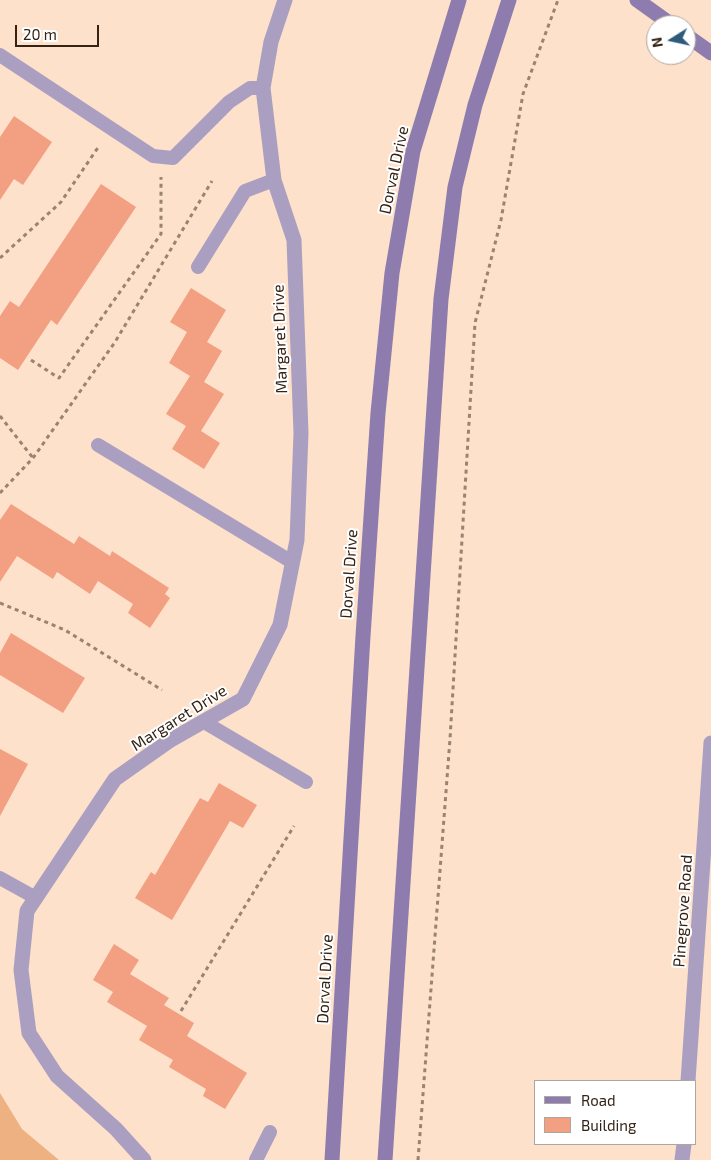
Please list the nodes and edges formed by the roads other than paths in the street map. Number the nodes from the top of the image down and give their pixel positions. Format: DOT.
graph roads {
  1 [pos="285,0"];
  2 [pos="459,0"];
  3 [pos="509,0"];
  4 [pos="637,0"];
  5 [pos="658,15"];
  6 [pos="696,42"];
  7 [pos="711,53"];
  8 [pos="0,55"];
  9 [pos="263,88"];
  10 [pos="274,180"];
  11 [pos="198,267"];
  12 [pos="98,445"];
  13 [pos="292,562"];
  14 [pos="204,722"];
  15 [pos="711,743"];
  16 [pos="306,782"];
  17 [pos="709,814"];
  18 [pos="0,878"];
  19 [pos="36,898"];
  20 [pos="688,1080"];
  21 [pos="270,1132"];
  22 [pos="684,1145"];
  23 [pos="144,1160"];
  24 [pos="256,1160"];
  25 [pos="332,1160"];
  26 [pos="384,1160"];
  27 [pos="682,1160"];
  1 -- 9 [label="street, Margaret Drive"];
  2 -- 25 [label="main road, Dorval Drive"];
  3 -- 26 [label="main road"];
  4 -- 5 [label="main road"];
  6 -- 7 [label="main road"];
  8 -- 9 [label="lane"];
  9 -- 10 [label="street, Margaret Drive"];
  10 -- 11 [label="lane"];
  10 -- 13 [label="street, Margaret Drive"];
  12 -- 13 [label="lane"];
  13 -- 14 [label="street, Margaret Drive"];
  14 -- 16 [label="lane"];
  14 -- 19 [label="street, Margaret Drive"];
  15 -- 17 [label="street, Pinegrove Road"];
  17 -- 20 [label="street, Pinegrove Road"];
  18 -- 19 [label="lane"];
  19 -- 23 [label="street, Margaret Drive"];
  21 -- 24 [label="lane"];
  22 -- 27 [label="street"];
}
